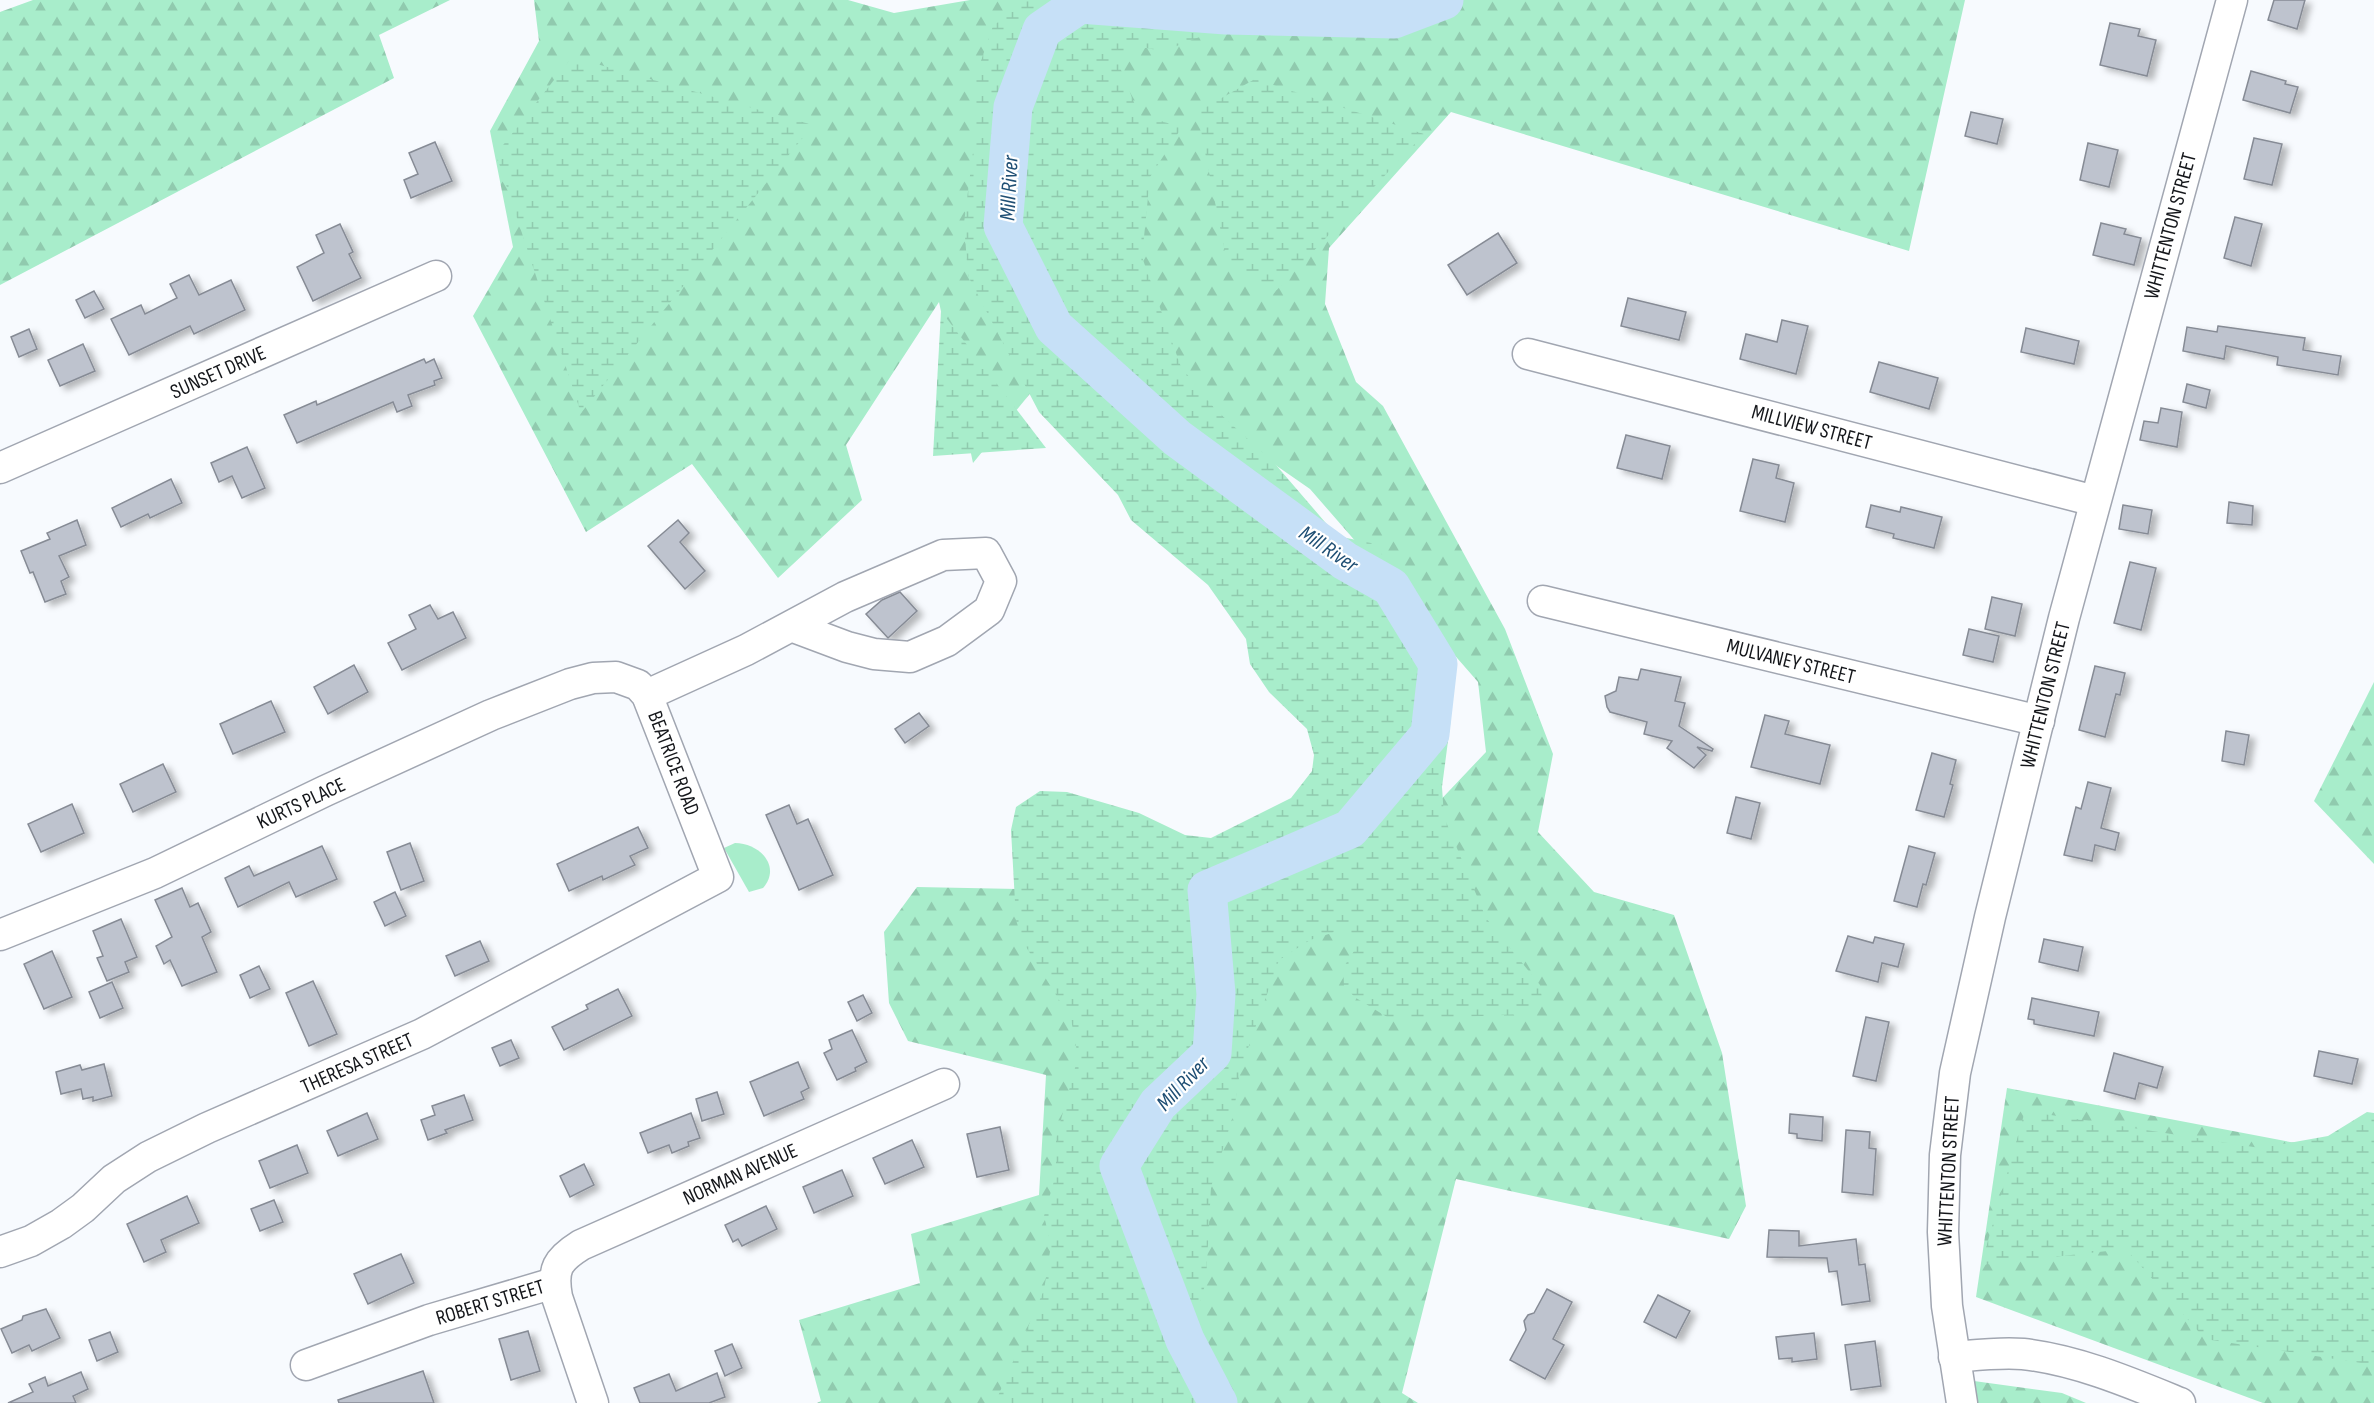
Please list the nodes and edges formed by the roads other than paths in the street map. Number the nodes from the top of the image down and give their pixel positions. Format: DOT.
graph roads {
  1 [pos="2232,0"];
  2 [pos="436,276"];
  3 [pos="1528,354"];
  4 [pos="0,468"];
  5 [pos="2095,501"];
  6 [pos="1543,601"];
  7 [pos="791,626"];
  8 [pos="605,676"];
  9 [pos="647,695"];
  10 [pos="2039,720"];
  11 [pos="718,877"];
  12 [pos="0,935"];
  13 [pos="944,1084"];
  14 [pos="0,1252"];
  15 [pos="554,1283"];
  16 [pos="1954,1357"];
  17 [pos="306,1365"];
  18 [pos="593,1403"];
  19 [pos="1962,1403"];
  20 [pos="2180,1403"];
  1 -- 5 [label="street, WHITTENTON STREET"];
  2 -- 4 [label="street, SUNSET DRIVE"];
  3 -- 5 [label="street, MILLVIEW STREET"];
  5 -- 10 [label="street, WHITTENTON STREET"];
  6 -- 10 [label="street, MULVANEY STREET"];
  7 -- 7 [label="street"];
  7 -- 9 [label="street"];
  8 -- 9 [label="street, BEATRICE ROAD"];
  8 -- 12 [label="street, KURTS PLACE"];
  9 -- 11 [label="street, BEATRICE ROAD"];
  10 -- 16 [label="street, WHITTENTON STREET"];
  11 -- 14 [label="street, THERESA STREET"];
  13 -- 15 [label="street, NORMAN AVENUE"];
  15 -- 17 [label="street, ROBERT STREET"];
  15 -- 18 [label="street, ROBERT STREET"];
  16 -- 19 [label="street, WHITTENTON STREET"];
  16 -- 20 [label="street"];
}
